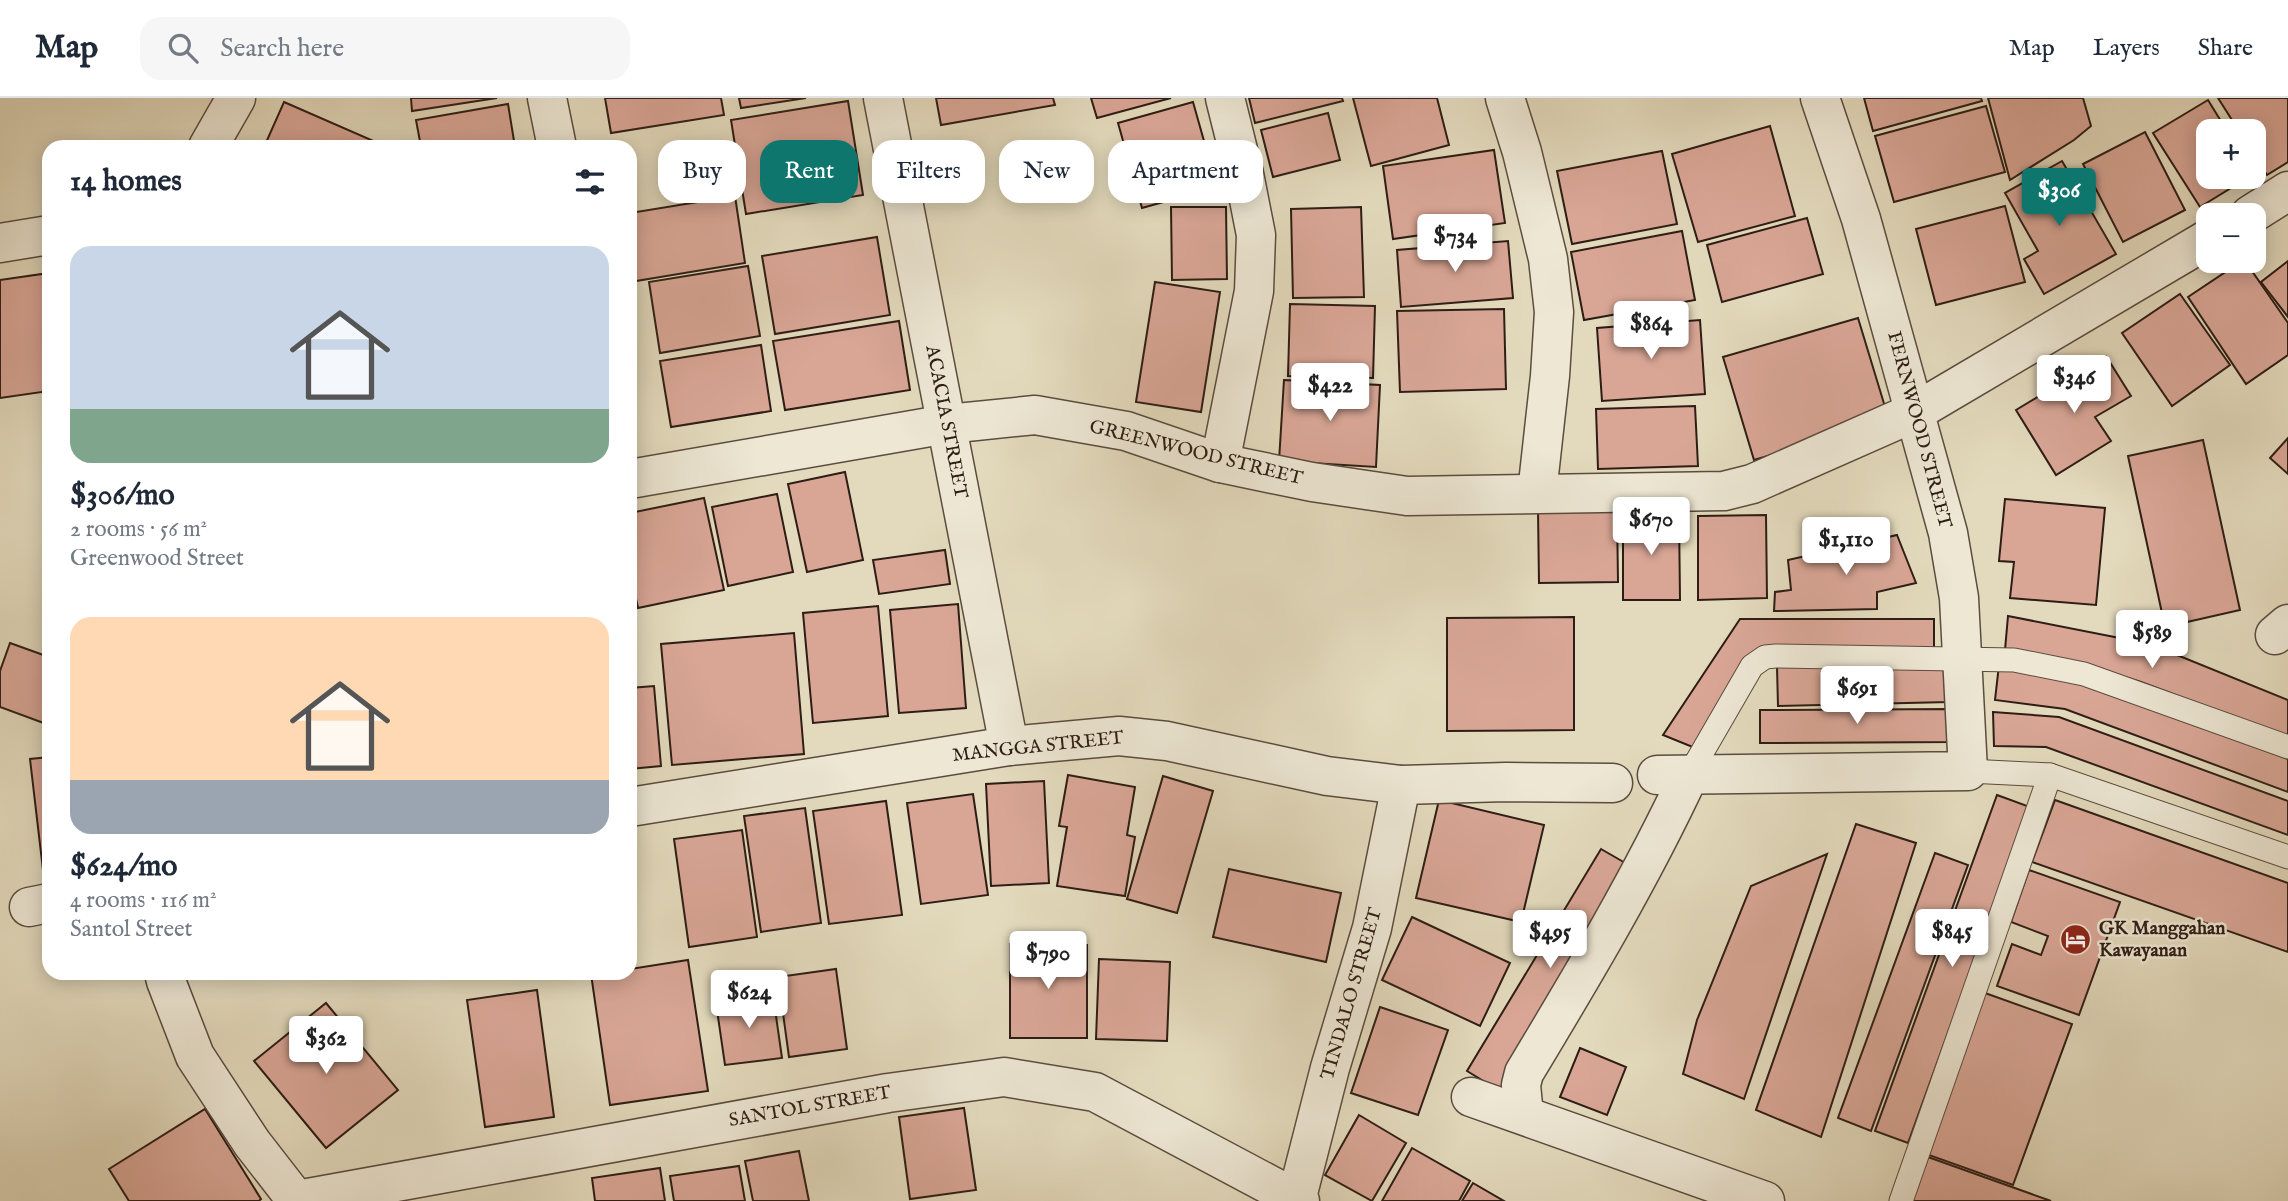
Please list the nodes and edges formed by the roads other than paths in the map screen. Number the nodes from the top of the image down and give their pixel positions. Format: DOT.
graph roads {
  1 [pos="236,98"];
  2 [pos="547,98"];
  3 [pos="883,98"];
  4 [pos="1225,98"];
  5 [pos="1505,98"];
  6 [pos="1820,98"];
  7 [pos="212,140"];
  8 [pos="556,140"];
  9 [pos="2288,191"];
  10 [pos="2266,205"];
  11 [pos="42,236"];
  12 [pos="0,243"];
  13 [pos="2196,246"];
  14 [pos="1915,412"];
  15 [pos="947,424"];
  16 [pos="1220,463"];
  17 [pos="637,472"];
  18 [pos="1537,493"];
  19 [pos="1963,659"];
  20 [pos="1009,746"];
  21 [pos="2288,747"];
  22 [pos="1968,771"];
  23 [pos="1673,775"];
  24 [pos="2050,775"];
  25 [pos="1613,783"];
  26 [pos="1401,785"];
  27 [pos="637,806"];
  28 [pos="2288,857"];
  29 [pos="167,980"];
  30 [pos="1471,1097"];
  31 [pos="1524,1115"];
  32 [pos="297,1200"];
  33 [pos="1298,1200"];
  34 [pos="1765,1201"];
  35 [pos="1901,1201"];
  1 -- 7 [label="street"];
  2 -- 8 [label="street"];
  3 -- 15 [label="street, ACACIA STREET"];
  4 -- 16 [label="street"];
  5 -- 18 [label="street"];
  6 -- 14 [label="street, FERNWOOD STREET"];
  9 -- 10 [label="street"];
  11 -- 12 [label="street"];
  13 -- 14 [label="street, GREENWOOD STREET"];
  14 -- 18 [label="street, GREENWOOD STREET"];
  14 -- 19 [label="street, FERNWOOD STREET"];
  15 -- 16 [label="street, GREENWOOD STREET"];
  15 -- 17 [label="street, GREENWOOD STREET"];
  15 -- 20 [label="street, ACACIA STREET"];
  16 -- 18 [label="street, GREENWOOD STREET"];
  19 -- 21 [label="lane"];
  19 -- 22 [label="street, FERNWOOD STREET"];
  19 -- 23 [label="lane"];
  20 -- 26 [label="street, MANGGA STREET"];
  20 -- 27 [label="street, MANGGA STREET"];
  22 -- 23 [label="street"];
  22 -- 24 [label="lane"];
  23 -- 31 [label="street"];
  24 -- 28 [label="lane"];
  24 -- 35 [label="lane"];
  25 -- 26 [label="street, MANGGA STREET"];
  26 -- 33 [label="street, TINDALO STREET"];
  29 -- 32 [label="street"];
  30 -- 31 [label="street"];
  31 -- 34 [label="street"];
  32 -- 33 [label="street, SANTOL STREET"];
}
